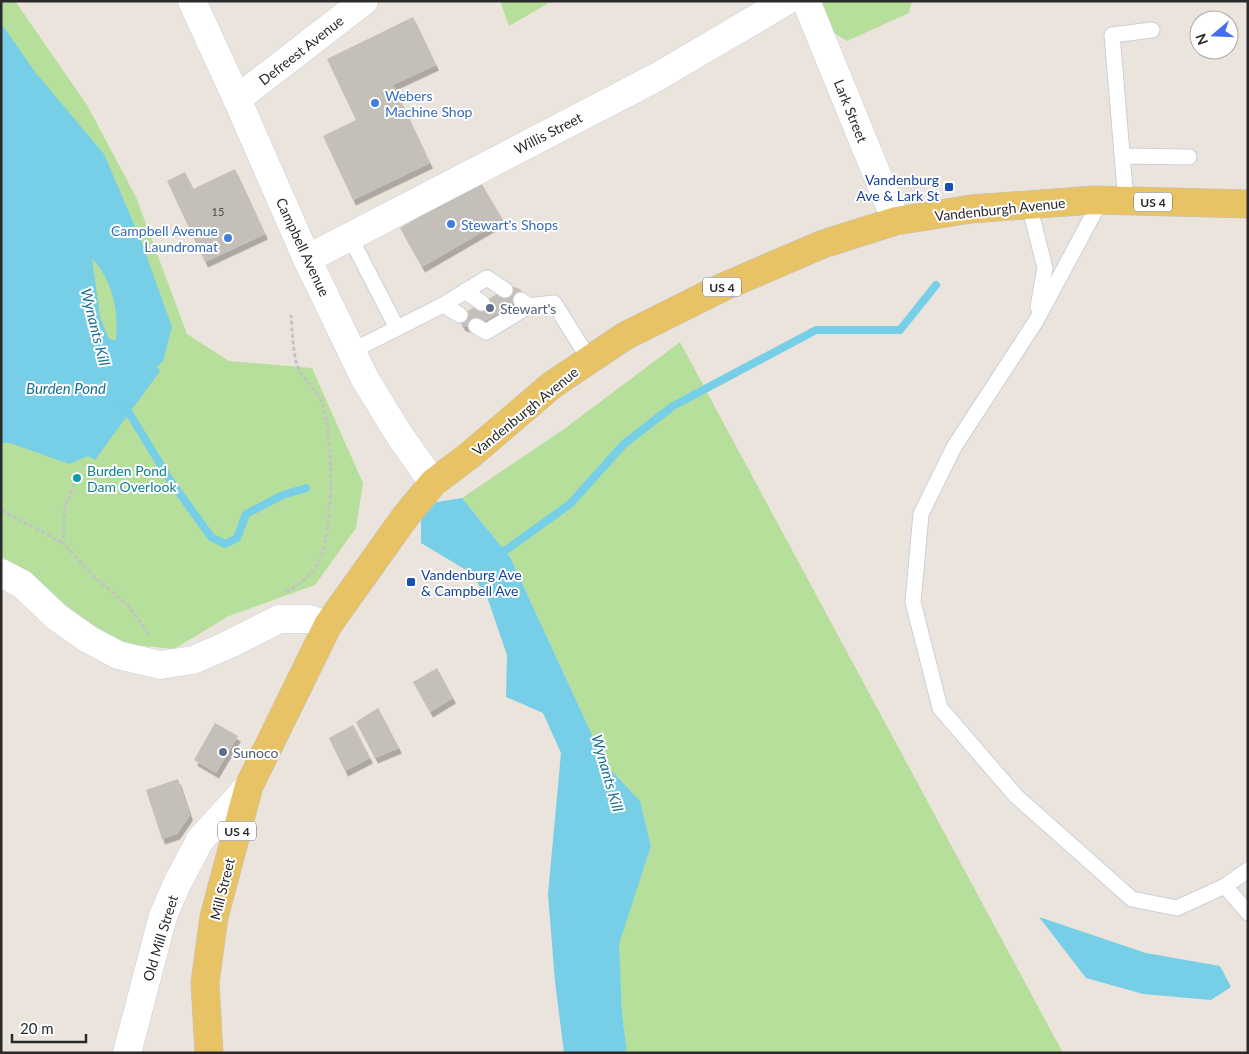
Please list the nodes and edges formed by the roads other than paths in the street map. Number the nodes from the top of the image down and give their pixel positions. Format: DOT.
graph roads {
  1 [pos="192,1"];
  2 [pos="364,1"];
  3 [pos="786,1"];
  4 [pos="806,1"];
  5 [pos="1152,30"];
  6 [pos="237,100"];
  7 [pos="1123,156"];
  8 [pos="1189,158"];
  9 [pos="1114,201"];
  10 [pos="1248,204"];
  11 [pos="1030,205"];
  12 [pos="896,222"];
  13 [pos="350,236"];
  14 [pos="307,259"];
  15 [pos="505,290"];
  16 [pos="465,291"];
  17 [pos="482,303"];
  18 [pos="443,305"];
  19 [pos="460,315"];
  20 [pos="1036,321"];
  21 [pos="476,326"];
  22 [pos="397,328"];
  23 [pos="352,350"];
  24 [pos="589,359"];
  25 [pos="433,483"];
  26 [pos="1,572"];
  27 [pos="328,624"];
  28 [pos="249,786"];
  29 [pos="1248,870"];
  30 [pos="1225,886"];
  31 [pos="1248,913"];
  32 [pos="127,1053"];
  33 [pos="209,1053"];
  1 -- 6 [label="street, Campbell Avenue"];
  2 -- 6 [label="street, Defreest Avenue"];
  3 -- 13 [label="street, Willis Street"];
  4 -- 12 [label="street, Lark Street"];
  5 -- 7 [label="lane"];
  6 -- 14 [label="street, Campbell Avenue"];
  7 -- 8 [label="lane"];
  7 -- 9 [label="lane"];
  9 -- 10 [label="main road, Vandenburgh Avenue / US 4"];
  9 -- 11 [label="main road, Vandenburgh Avenue / US 4"];
  9 -- 20 [label="lane"];
  11 -- 12 [label="main road, Vandenburgh Avenue / US 4"];
  11 -- 20 [label="lane"];
  12 -- 24 [label="main road, Vandenburgh Avenue / US 4"];
  13 -- 14 [label="street, Willis Street"];
  13 -- 22 [label="lane"];
  14 -- 23 [label="street, Campbell Avenue"];
  15 -- 16 [label="lane"];
  16 -- 17 [label="lane"];
  16 -- 18 [label="lane"];
  18 -- 19 [label="lane"];
  18 -- 22 [label="lane"];
  20 -- 30 [label="lane"];
  21 -- 24 [label="lane"];
  22 -- 23 [label="lane"];
  23 -- 25 [label="street, Campbell Avenue"];
  24 -- 25 [label="main road, Vandenburgh Avenue / US 4"];
  25 -- 27 [label="main road, Vandenburgh Avenue / US 4"];
  26 -- 27 [label="street"];
  27 -- 28 [label="main road, Mill Street / US 4"];
  28 -- 32 [label="street, Old Mill Street"];
  28 -- 33 [label="main road, Mill Street / US 4"];
  29 -- 30 [label="lane"];
  30 -- 31 [label="lane"];
}
